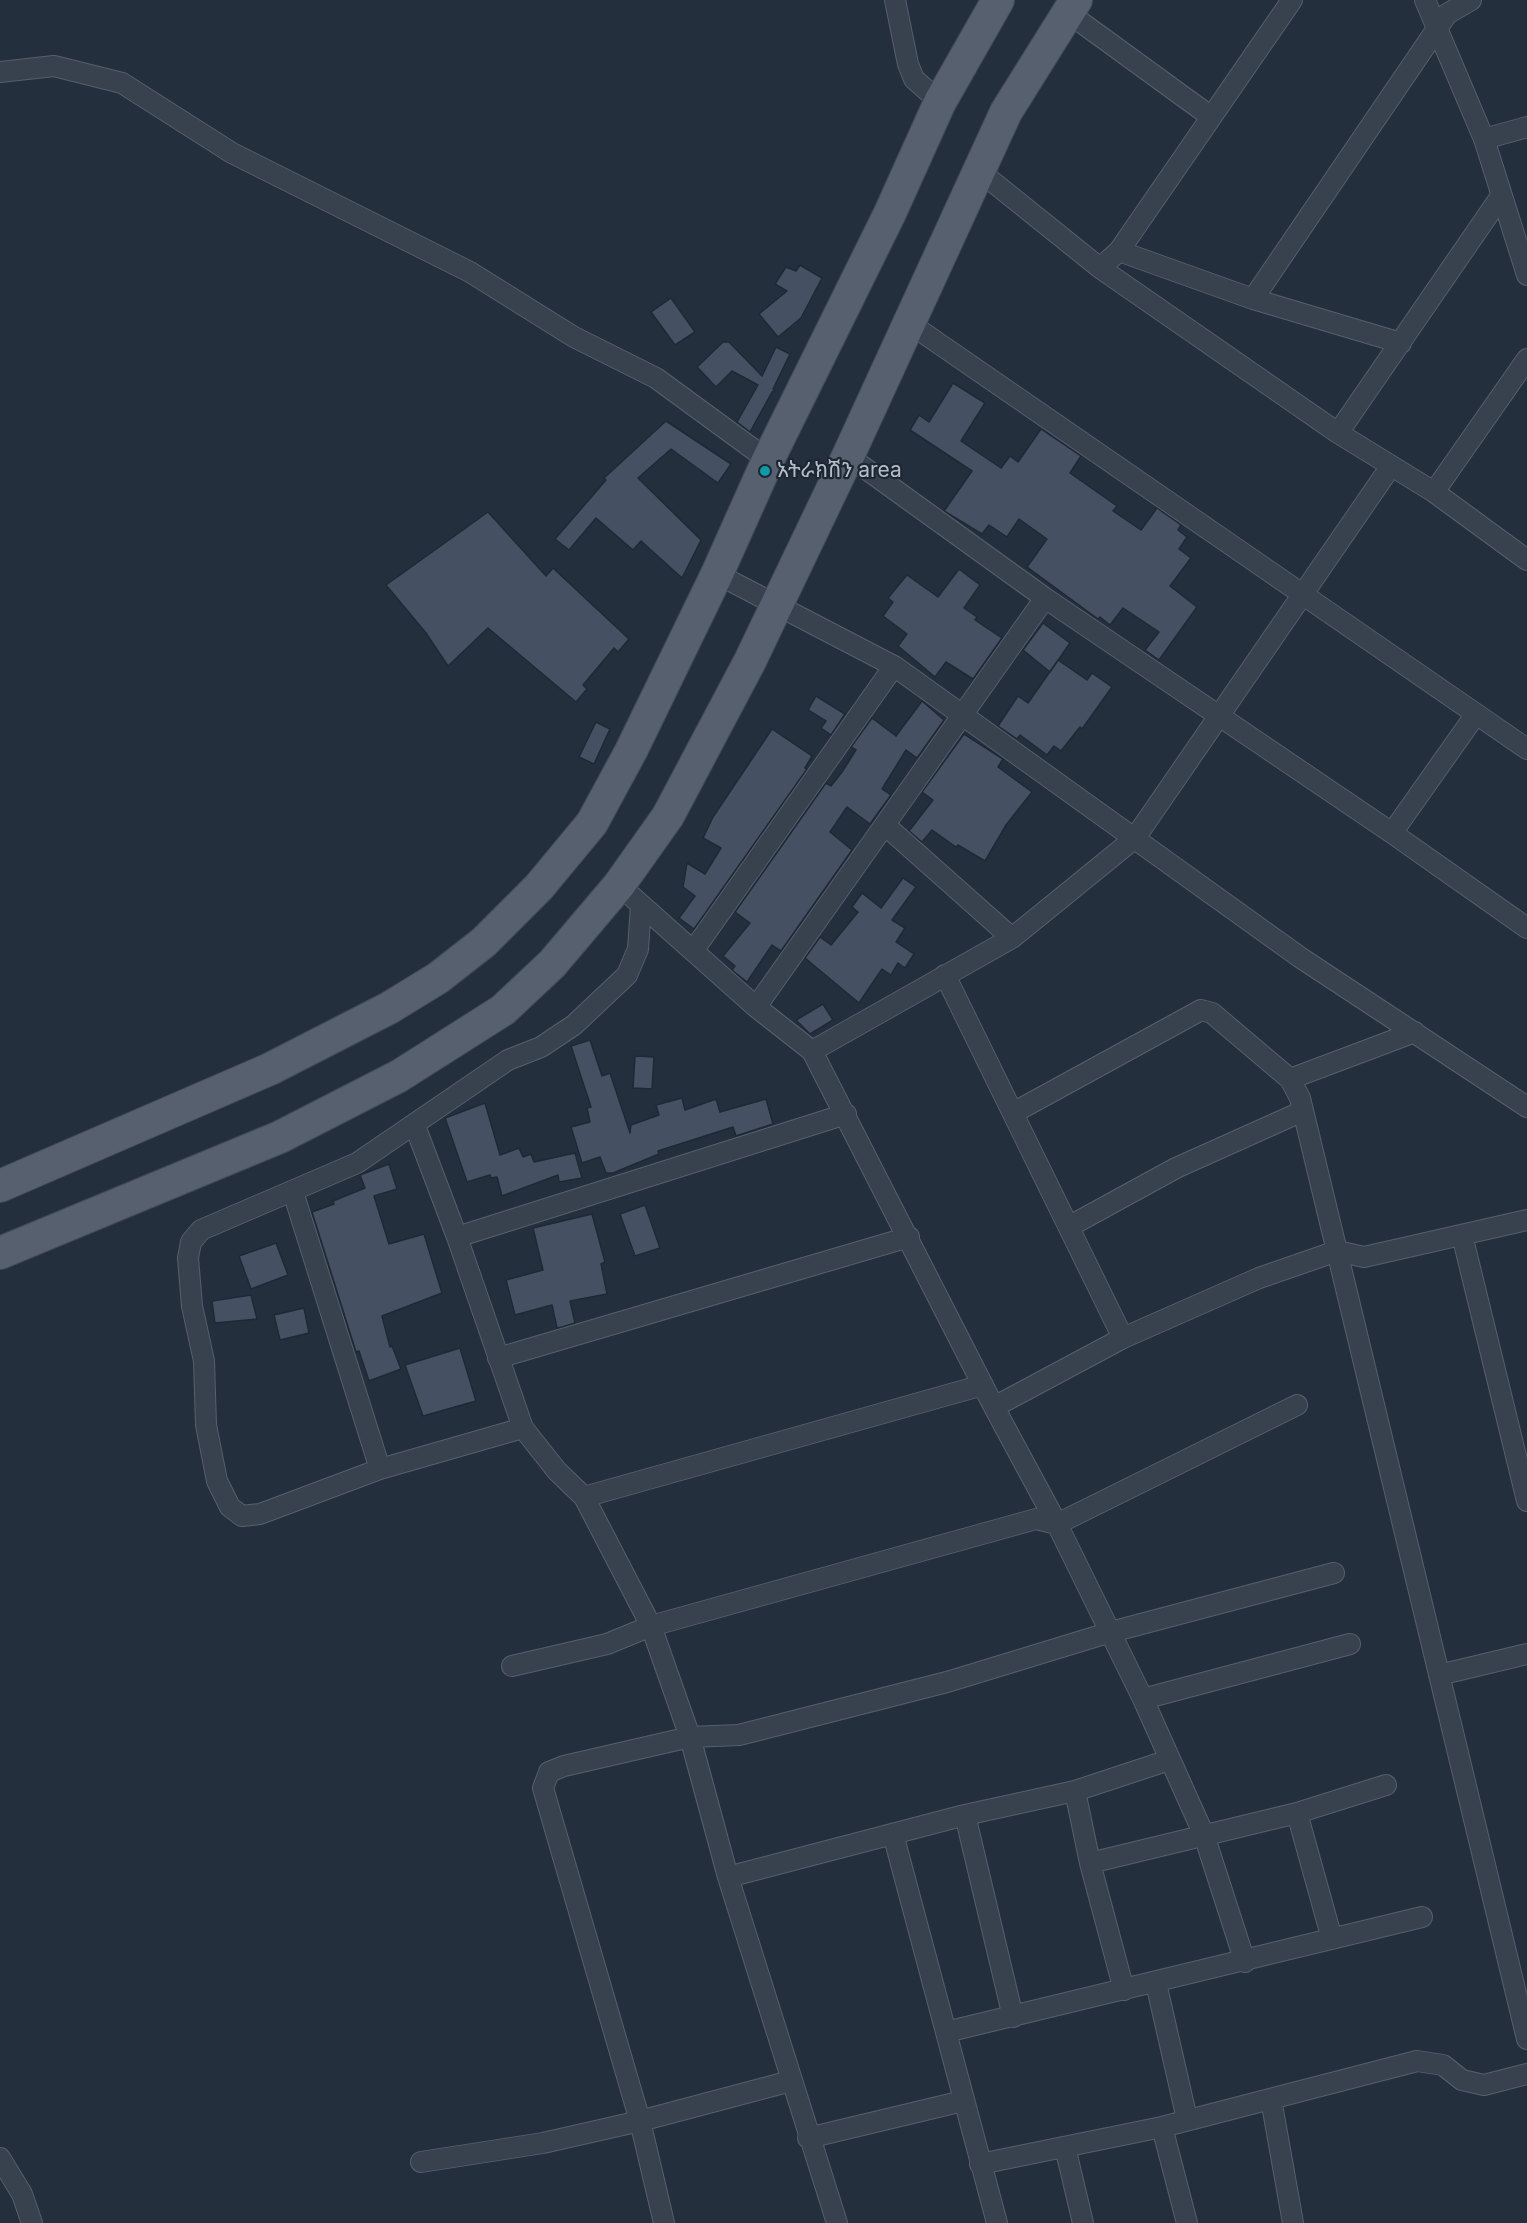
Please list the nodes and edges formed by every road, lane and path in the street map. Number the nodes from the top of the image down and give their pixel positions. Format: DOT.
graph roads {
  1 [pos="896,0"];
  2 [pos="998,0"];
  3 [pos="1292,0"];
  4 [pos="1425,0"];
  5 [pos="1471,0"];
  6 [pos="1072,6"];
  7 [pos="1437,31"];
  8 [pos="0,72"];
  9 [pos="940,102"];
  10 [pos="1210,116"];
  11 [pos="1527,127"];
  12 [pos="1484,139"];
  13 [pos="978,170"];
  14 [pos="1501,196"];
  15 [pos="1119,251"];
  16 [pos="1100,268"];
  17 [pos="1527,274"];
  18 [pos="1253,299"];
  19 [pos="909,323"];
  20 [pos="1401,343"];
  21 [pos="1527,359"];
  22 [pos="1338,433"];
  23 [pos="848,456"];
  24 [pos="768,460"];
  25 [pos="1391,466"];
  26 [pos="1434,492"];
  27 [pos="1527,560"];
  28 [pos="717,574"];
  29 [pos="1303,595"];
  30 [pos="1045,598"];
  31 [pos="776,607"];
  32 [pos="894,666"];
  33 [pos="1476,714"];
  34 [pos="965,715"];
  35 [pos="1218,715"];
  36 [pos="1527,749"];
  37 [pos="886,826"];
  38 [pos="1392,833"];
  39 [pos="1135,838"];
  40 [pos="630,895"];
  41 [pos="1527,928"];
  42 [pos="1012,938"];
  43 [pos="693,951"];
  44 [pos="945,975"];
  45 [pos="756,1007"];
  46 [pos="1415,1032"];
  47 [pos="812,1051"];
  48 [pos="1290,1079"];
  49 [pos="1527,1107"];
  50 [pos="1303,1112"];
  51 [pos="1013,1113"];
  52 [pos="846,1114"];
  53 [pos="415,1126"];
  54 [pos="0,1186"];
  55 [pos="293,1192"];
  56 [pos="1527,1220"];
  57 [pos="1070,1226"];
  58 [pos="1462,1235"];
  59 [pos="458,1237"];
  60 [pos="909,1237"];
  61 [pos="1337,1251"];
  62 [pos="0,1253"];
  63 [pos="1123,1338"];
  64 [pos="498,1358"];
  65 [pos="983,1385"];
  66 [pos="1297,1405"];
  67 [pos="994,1407"];
  68 [pos="523,1428"];
  69 [pos="380,1469"];
  70 [pos="584,1497"];
  71 [pos="1527,1501"];
  72 [pos="1057,1524"];
  73 [pos="1334,1573"];
  74 [pos="651,1626"];
  75 [pos="1111,1632"];
  76 [pos="1350,1644"];
  77 [pos="1527,1654"];
  78 [pos="512,1666"];
  79 [pos="1439,1675"];
  80 [pos="1143,1699"];
  81 [pos="690,1737"];
  82 [pos="1169,1760"];
  83 [pos="1386,1785"];
  84 [pos="1076,1791"];
  85 [pos="1296,1814"];
  86 [pos="965,1815"];
  87 [pos="893,1834"];
  88 [pos="1204,1835"];
  89 [pos="1090,1863"];
  90 [pos="728,1877"];
  91 [pos="1422,1917"];
  92 [pos="1332,1940"];
  93 [pos="1245,1962"];
  94 [pos="1156,1983"];
  95 [pos="1124,1990"];
  96 [pos="1013,2017"];
  97 [pos="946,2032"];
  98 [pos="1527,2039"];
  99 [pos="1527,2074"];
  100 [pos="791,2081"];
  101 [pos="1271,2099"];
  102 [pos="963,2101"];
  103 [pos="1186,2120"];
  104 [pos="640,2121"];
  105 [pos="1162,2127"];
  106 [pos="808,2138"];
  107 [pos="1065,2147"];
  108 [pos="0,2158"];
  109 [pos="420,2162"];
  110 [pos="980,2164"];
  111 [pos="32,2223"];
  112 [pos="664,2223"];
  113 [pos="837,2223"];
  114 [pos="997,2223"];
  115 [pos="1083,2223"];
  116 [pos="1187,2223"];
  117 [pos="1293,2223"];
  1 -- 9 [label="street"];
  2 -- 9 [label="main road"];
  3 -- 10 [label="street"];
  4 -- 7 [label="street"];
  5 -- 7 [label="street"];
  6 -- 10 [label="street"];
  6 -- 13 [label="main road"];
  7 -- 12 [label="street"];
  7 -- 18 [label="street"];
  8 -- 24 [label="street"];
  9 -- 24 [label="main road"];
  10 -- 15 [label="street"];
  11 -- 12 [label="street"];
  12 -- 14 [label="street"];
  13 -- 16 [label="street"];
  13 -- 19 [label="main road"];
  14 -- 17 [label="street"];
  14 -- 20 [label="street"];
  15 -- 16 [label="street"];
  15 -- 18 [label="street"];
  16 -- 22 [label="street"];
  18 -- 20 [label="street"];
  19 -- 23 [label="main road"];
  19 -- 29 [label="street"];
  20 -- 22 [label="street"];
  21 -- 26 [label="street"];
  22 -- 25 [label="street"];
  23 -- 30 [label="street"];
  23 -- 31 [label="main road"];
  24 -- 28 [label="main road"];
  25 -- 26 [label="street"];
  25 -- 29 [label="street"];
  26 -- 27 [label="street"];
  28 -- 31 [label="street"];
  28 -- 54 [label="main road"];
  29 -- 33 [label="street"];
  29 -- 35 [label="street"];
  30 -- 34 [label="street"];
  30 -- 35 [label="street"];
  31 -- 32 [label="street"];
  31 -- 40 [label="main road"];
  32 -- 34 [label="street"];
  32 -- 43 [label="street"];
  33 -- 36 [label="street"];
  33 -- 38 [label="street"];
  34 -- 37 [label="street"];
  34 -- 39 [label="street"];
  35 -- 38 [label="street"];
  35 -- 39 [label="street"];
  37 -- 42 [label="street"];
  37 -- 45 [label="street"];
  38 -- 41 [label="street"];
  39 -- 42 [label="street"];
  39 -- 46 [label="street"];
  40 -- 43 [label="street"];
  40 -- 53 [label="street"];
  40 -- 62 [label="main road"];
  42 -- 44 [label="street"];
  43 -- 45 [label="street"];
  44 -- 47 [label="street"];
  44 -- 51 [label="street"];
  45 -- 47 [label="street"];
  46 -- 48 [label="street"];
  46 -- 49 [label="street"];
  47 -- 52 [label="street"];
  48 -- 50 [label="street"];
  48 -- 51 [label="street"];
  50 -- 57 [label="street"];
  50 -- 61 [label="street"];
  51 -- 57 [label="street"];
  52 -- 59 [label="street"];
  52 -- 60 [label="street"];
  53 -- 55 [label="street"];
  53 -- 59 [label="street"];
  55 -- 69 [label="street"];
  55 -- 69 [label="street"];
  56 -- 58 [label="street"];
  57 -- 63 [label="street"];
  58 -- 61 [label="street"];
  58 -- 71 [label="street"];
  59 -- 64 [label="street"];
  60 -- 64 [label="street"];
  60 -- 65 [label="street"];
  61 -- 63 [label="street"];
  61 -- 79 [label="street"];
  63 -- 67 [label="street"];
  64 -- 68 [label="street"];
  65 -- 67 [label="street"];
  65 -- 70 [label="street"];
  66 -- 72 [label="street"];
  67 -- 72 [label="street"];
  68 -- 69 [label="street"];
  68 -- 70 [label="street"];
  70 -- 74 [label="street"];
  72 -- 74 [label="street"];
  72 -- 75 [label="street"];
  73 -- 75 [label="street"];
  74 -- 78 [label="street"];
  74 -- 81 [label="street"];
  75 -- 80 [label="street"];
  75 -- 81 [label="street"];
  76 -- 80 [label="street"];
  77 -- 79 [label="street"];
  79 -- 98 [label="street"];
  80 -- 82 [label="street"];
  81 -- 90 [label="street"];
  81 -- 104 [label="street"];
  82 -- 84 [label="street"];
  82 -- 88 [label="street"];
  83 -- 85 [label="street"];
  84 -- 86 [label="street"];
  84 -- 89 [label="street"];
  85 -- 88 [label="street"];
  85 -- 92 [label="street"];
  86 -- 87 [label="street"];
  86 -- 96 [label="street"];
  87 -- 90 [label="street"];
  87 -- 97 [label="street"];
  88 -- 89 [label="street"];
  88 -- 93 [label="street"];
  89 -- 95 [label="street"];
  90 -- 100 [label="street"];
  91 -- 92 [label="street"];
  92 -- 93 [label="street"];
  93 -- 94 [label="street"];
  94 -- 95 [label="street"];
  94 -- 103 [label="street"];
  95 -- 96 [label="street"];
  96 -- 97 [label="street"];
  97 -- 102 [label="street"];
  99 -- 101 [label="street"];
  100 -- 104 [label="street"];
  100 -- 106 [label="street"];
  101 -- 103 [label="street"];
  101 -- 117 [label="street"];
  102 -- 106 [label="street"];
  102 -- 110 [label="street"];
  103 -- 105 [label="street"];
  104 -- 109 [label="street"];
  104 -- 112 [label="street"];
  105 -- 107 [label="street"];
  105 -- 116 [label="street"];
  106 -- 113 [label="street"];
  107 -- 110 [label="street"];
  107 -- 115 [label="street"];
  108 -- 111 [label="street"];
  110 -- 114 [label="street"];
}
